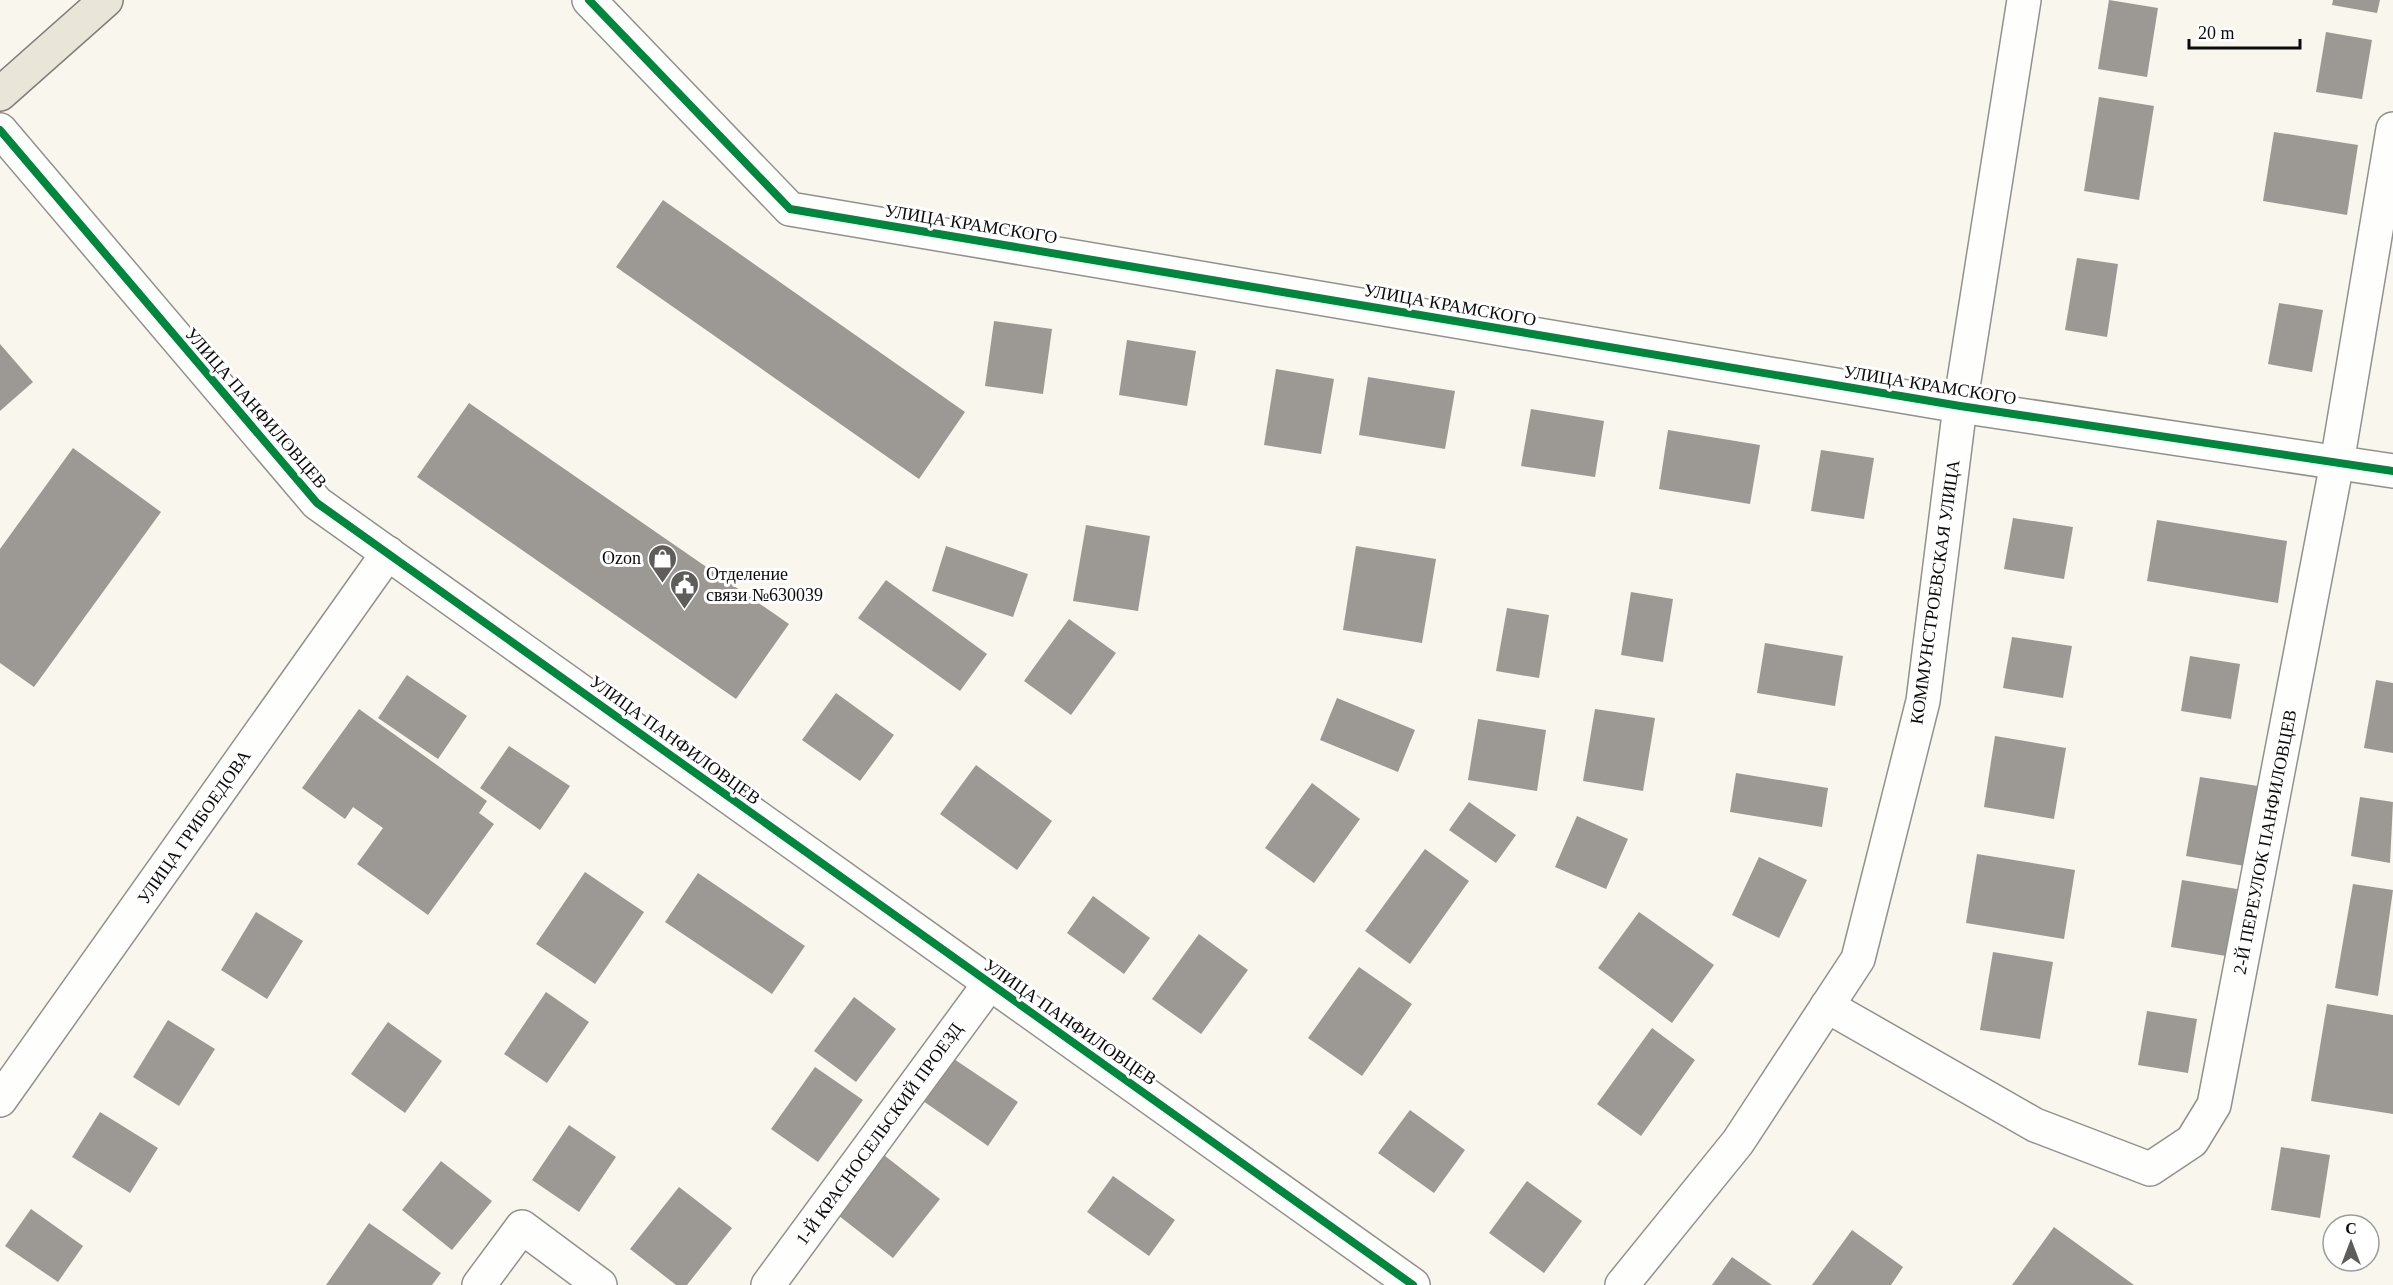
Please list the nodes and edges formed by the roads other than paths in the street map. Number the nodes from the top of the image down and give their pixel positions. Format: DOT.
graph roads {
  1 [pos="106,0"];
  2 [pos="589,0"];
  3 [pos="2024,0"];
  4 [pos="0,94"];
  5 [pos="2393,129"];
  6 [pos="0,130"];
  7 [pos="1960,406"];
  8 [pos="2337,463"];
  9 [pos="2393,471"];
  10 [pos="388,553"];
  11 [pos="990,983"];
  12 [pos="1827,1006"];
  13 [pos="0,1100"];
  14 [pos="479,1285"];
  15 [pos="600,1285"];
  16 [pos="768,1285"];
  17 [pos="1413,1285"];
  18 [pos="1622,1285"];
  1 -- 4 [label="main road"];
  2 -- 7 [label="street, УЛИЦА КРАМСКОГО"];
  3 -- 7 [label="street, КОММУНСТРОЕВСКАЯ УЛИЦА"];
  5 -- 8 [label="street, 2-Й ПЕРЕУЛОК ПАНФИЛОВЦЕВ"];
  6 -- 10 [label="street, УЛИЦА ПАНФИЛОВЦЕВ"];
  7 -- 8 [label="street, УЛИЦА КРАМСКОГО"];
  7 -- 12 [label="street, КОММУНСТРОЕВСКАЯ УЛИЦА"];
  8 -- 9 [label="street, УЛИЦА КРАМСКОГО"];
  8 -- 12 [label="street, 2-Й ПЕРЕУЛОК ПАНФИЛОВЦЕВ"];
  10 -- 11 [label="street, УЛИЦА ПАНФИЛОВЦЕВ"];
  10 -- 13 [label="street, УЛИЦА ГРИБОЕДОВА"];
  11 -- 16 [label="street, 1-Й КРАСНОСЕЛЬСКИЙ ПРОЕЗД"];
  11 -- 17 [label="street, УЛИЦА ПАНФИЛОВЦЕВ"];
  12 -- 18 [label="street, КОММУНСТРОЕВСКАЯ УЛИЦА"];
  14 -- 15 [label="street"];
}
